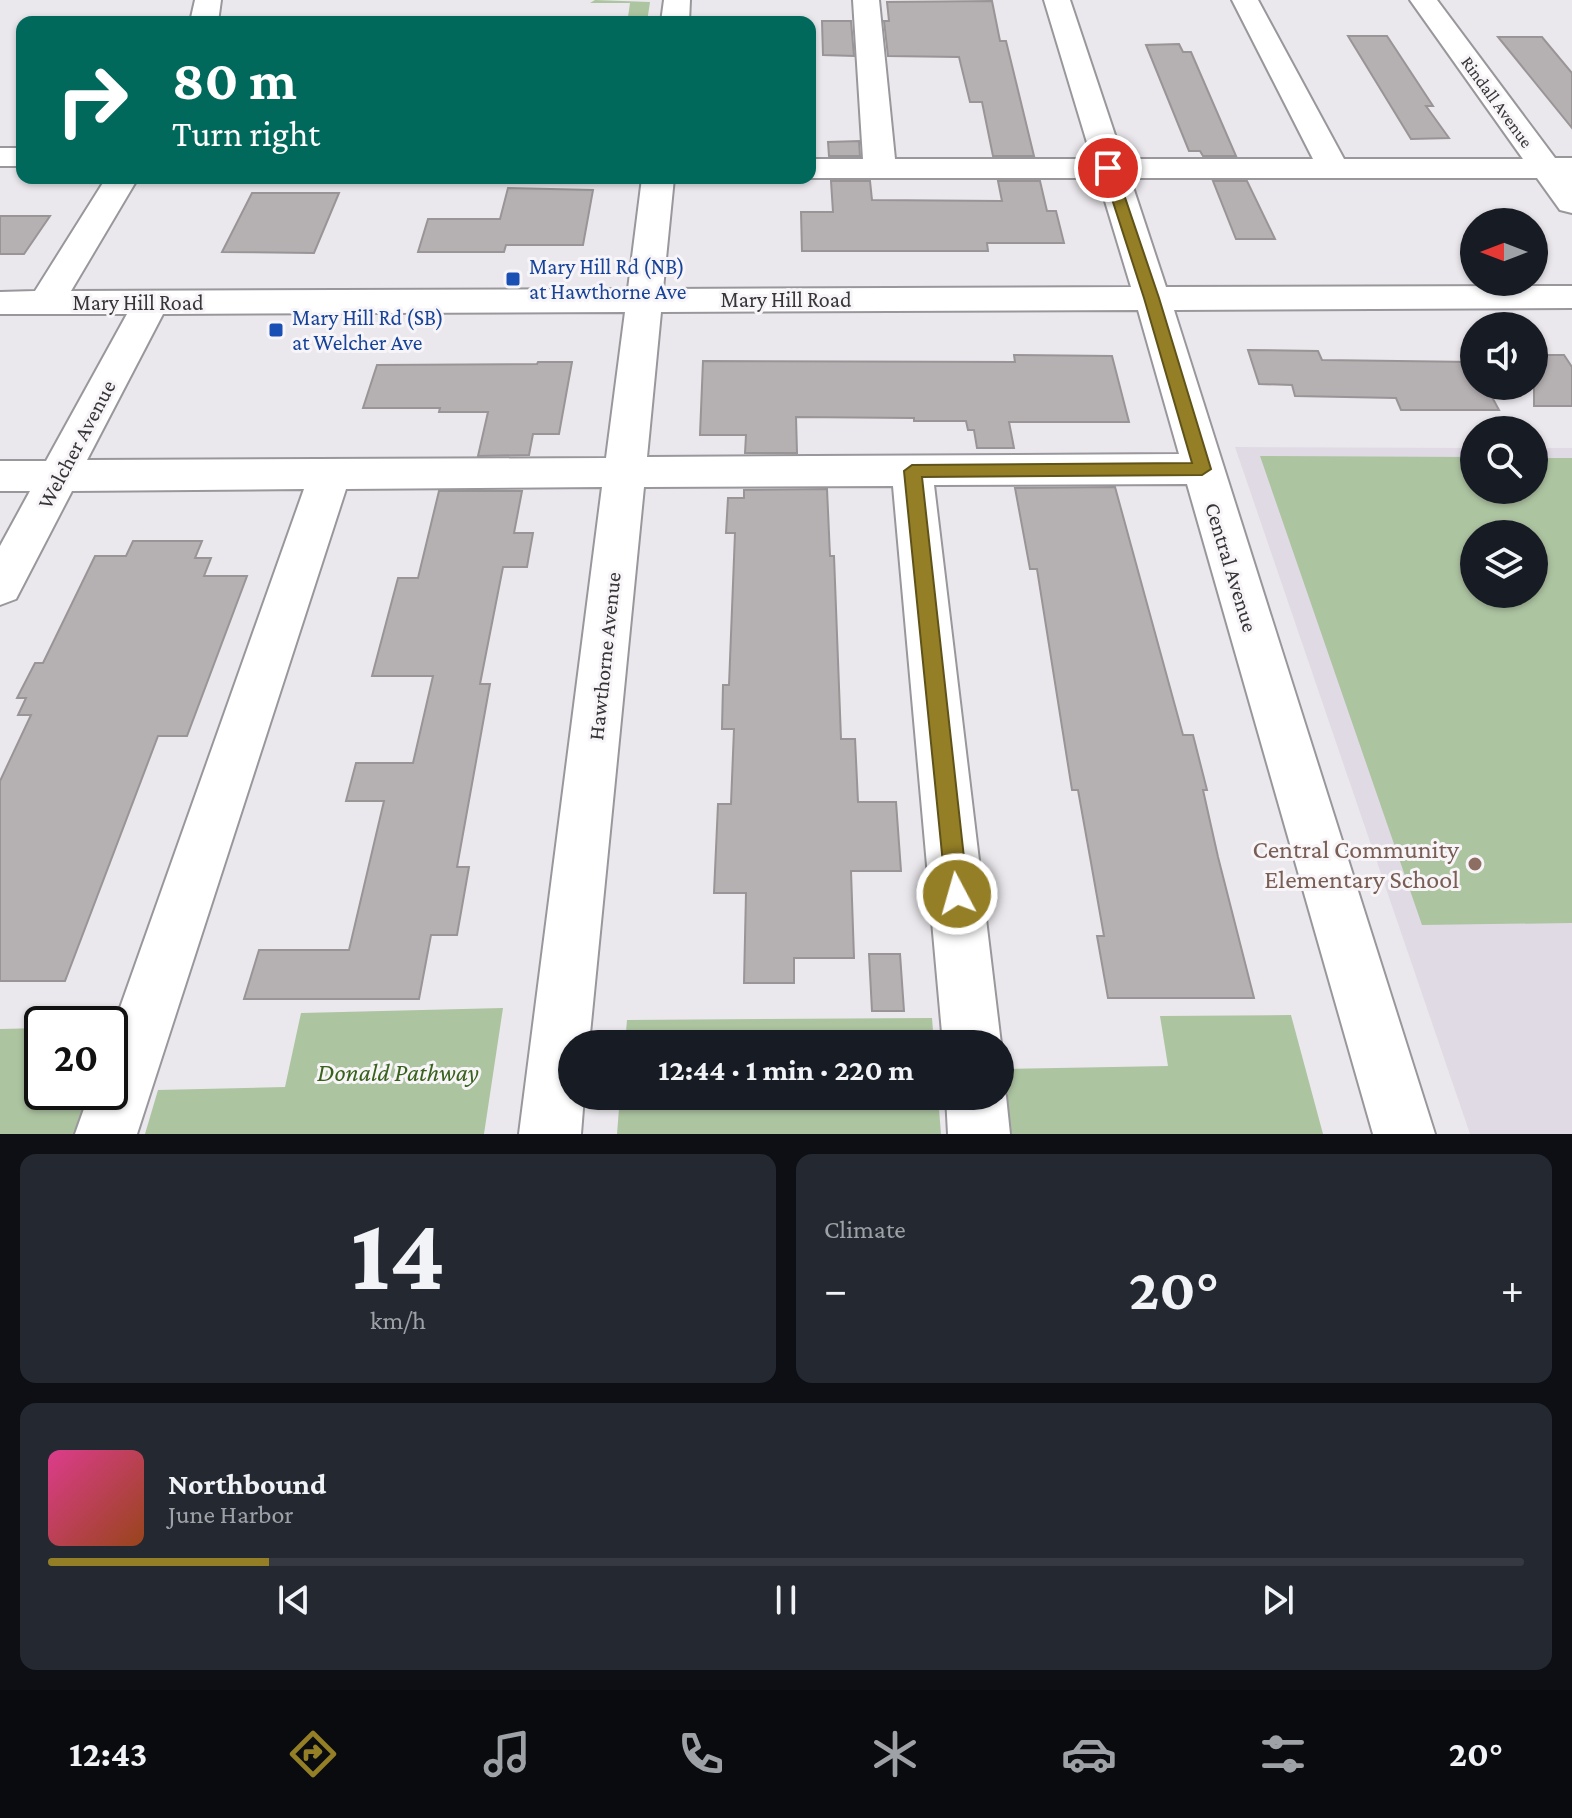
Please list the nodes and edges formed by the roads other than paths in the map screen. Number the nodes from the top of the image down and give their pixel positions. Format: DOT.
graph roads {
  1 [pos="866,0"];
  2 [pos="1057,0"];
  3 [pos="1245,0"];
  4 [pos="1423,0"];
  5 [pos="1333,167"];
  6 [pos="1108,168"];
  7 [pos="1559,168"];
  8 [pos="816,169"];
  9 [pos="880,169"];
  10 [pos="118,184"];
  11 [pos="657,184"];
  12 [pos="1572,203"];
  13 [pos="1572,297"];
  14 [pos="1152,298"];
  15 [pos="643,300"];
  16 [pos="151,302"];
  17 [pos="0,303"];
  18 [pos="46,303"];
  19 [pos="1202,469"];
  20 [pos="912,471"];
  21 [pos="625,473"];
  22 [pos="330,474"];
  23 [pos="0,476"];
  24 [pos="59,476"];
  25 [pos="0,587"];
  26 [pos="971,1030"];
  27 [pos="977,1110"];
  28 [pos="106,1134"];
  29 [pos="550,1134"];
  30 [pos="979,1134"];
  31 [pos="1404,1134"];
  1 -- 9 [label="street"];
  2 -- 6 [label="street, Central Avenue"];
  3 -- 5 [label="street"];
  4 -- 7 [label="street, Rindall Avenue"];
  5 -- 6 [label="street"];
  5 -- 7 [label="street"];
  6 -- 9 [label="street"];
  6 -- 14 [label="street, Central Avenue"];
  7 -- 12 [label="street, Rindall Avenue"];
  8 -- 9 [label="street"];
  10 -- 18 [label="street"];
  11 -- 15 [label="street, Hawthorne Avenue"];
  13 -- 14 [label="street, Mary Hill Road"];
  14 -- 15 [label="street, Mary Hill Road"];
  14 -- 19 [label="street, Central Avenue"];
  15 -- 16 [label="street, Mary Hill Road"];
  15 -- 21 [label="street, Hawthorne Avenue"];
  16 -- 18 [label="street, Mary Hill Road"];
  16 -- 24 [label="street, Welcher Avenue"];
  17 -- 18 [label="street, Mary Hill Road"];
  19 -- 20 [label="street"];
  19 -- 31 [label="street, Central Avenue"];
  20 -- 21 [label="street"];
  20 -- 26 [label="street"];
  21 -- 22 [label="street"];
  21 -- 29 [label="street, Hawthorne Avenue"];
  22 -- 24 [label="street"];
  22 -- 28 [label="street"];
  23 -- 24 [label="street"];
  24 -- 25 [label="street, Welcher Avenue"];
  27 -- 30 [label="street"];
}
